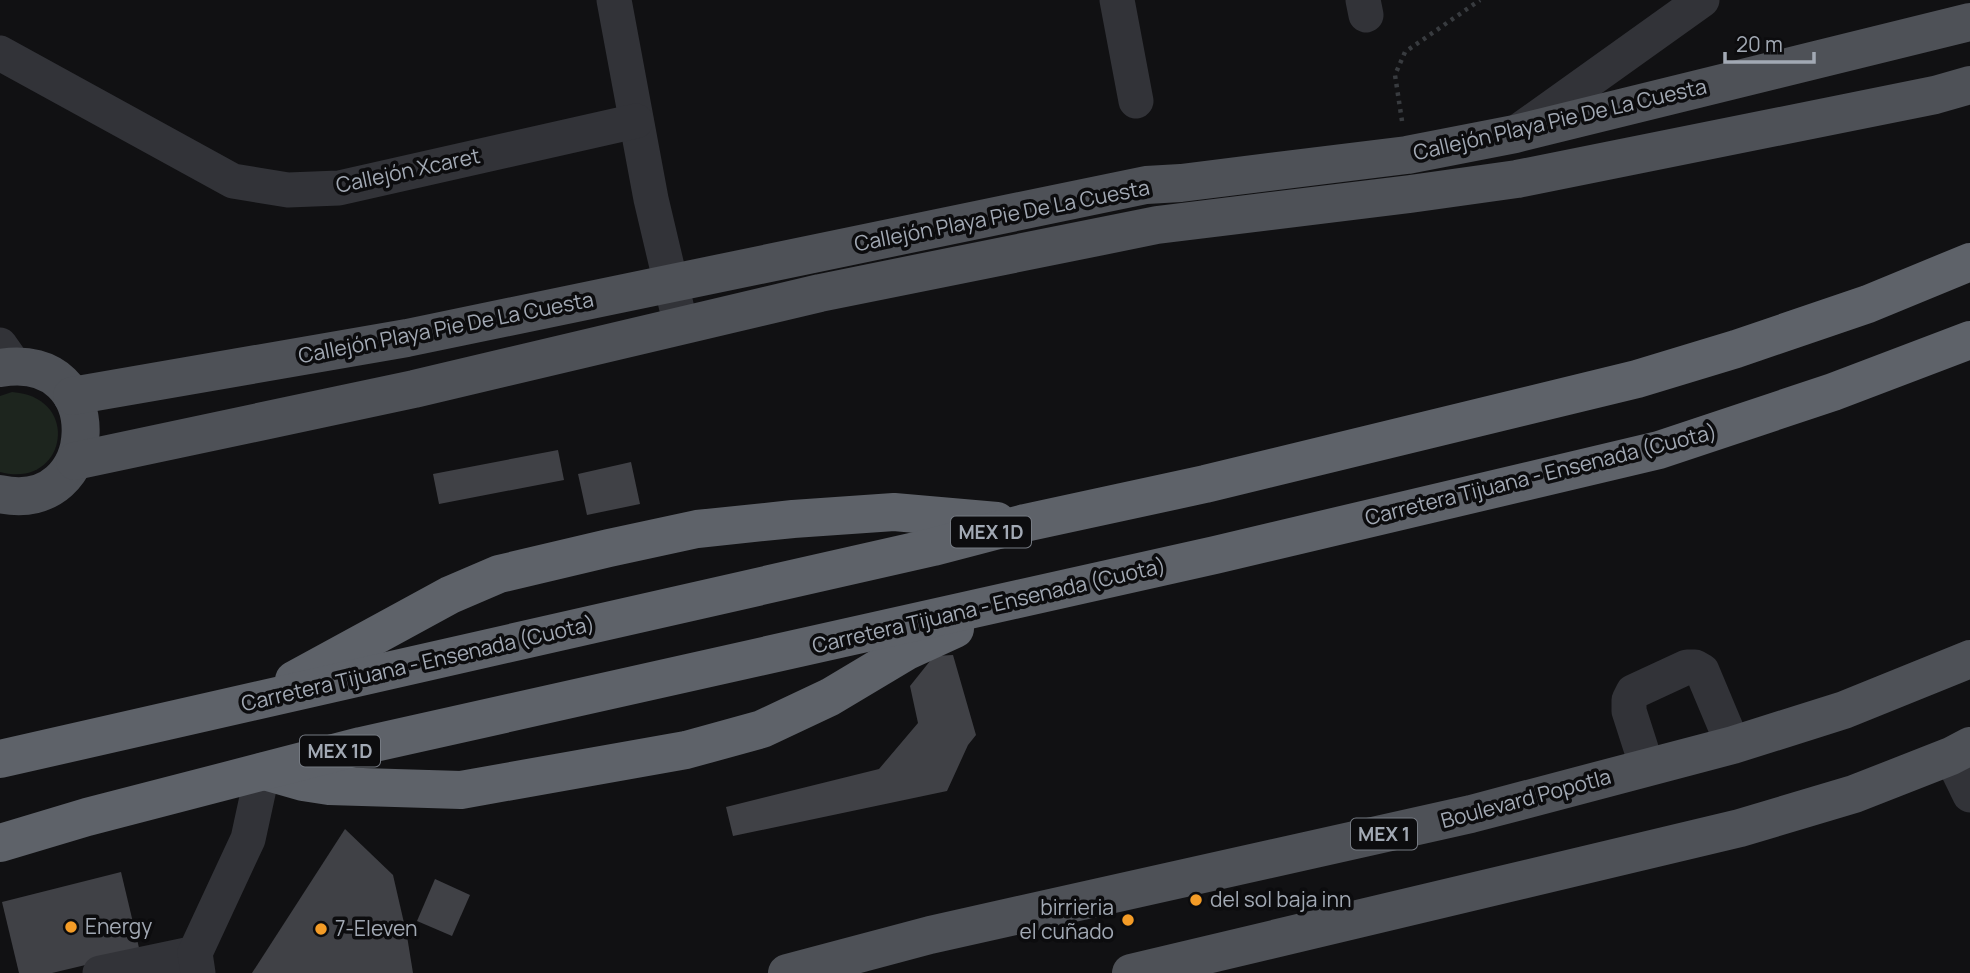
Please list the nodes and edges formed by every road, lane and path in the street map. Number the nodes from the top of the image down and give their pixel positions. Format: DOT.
graph roads {
  1 [pos="614,0"];
  2 [pos="1117,0"];
  3 [pos="1480,0"];
  4 [pos="1702,0"];
  5 [pos="1970,22"];
  6 [pos="0,53"];
  7 [pos="1970,85"];
  8 [pos="1136,101"];
  9 [pos="636,121"];
  10 [pos="1515,134"];
  11 [pos="1407,155"];
  12 [pos="1970,262"];
  13 [pos="671,284"];
  14 [pos="681,326"];
  15 [pos="1970,340"];
  16 [pos="5,359"];
  17 [pos="72,396"];
  18 [pos="75,461"];
  19 [pos="1,495"];
  20 [pos="1024,523"];
  21 [pos="1030,595"];
  22 [pos="1970,659"];
  23 [pos="252,702"];
  24 [pos="1732,745"];
  25 [pos="1961,751"];
  26 [pos="0,759"];
  27 [pos="1647,767"];
  28 [pos="263,770"];
  29 [pos="1970,795"];
  30 [pos="0,843"];
  31 [pos="197,963"];
  32 [pos="1170,969"];
  33 [pos="100,973"];
  34 [pos="787,973"];
  35 [pos="1131,973"];
  1 -- 9 [label="street"];
  2 -- 8 [label="street"];
  3 -- 11 [label="path"];
  4 -- 10 [label="street"];
  5 -- 10 [label="main road, Callejón Playa Pie De La Cuesta"];
  6 -- 9 [label="street, Callejón Xcaret"];
  7 -- 14 [label="main road, Callejón Playa Pie De La Cuesta"];
  9 -- 13 [label="street"];
  10 -- 11 [label="main road, Callejón Playa Pie De La Cuesta"];
  11 -- 13 [label="main road, Callejón Playa Pie De La Cuesta"];
  12 -- 20 [label="highway, Carretera Tijuana - Ensenada (Cuota) / MEX 1D"];
  13 -- 14 [label="street"];
  13 -- 17 [label="main road, Callejón Playa Pie De La Cuesta"];
  14 -- 18 [label="main road, Callejón Playa Pie De La Cuesta"];
  15 -- 21 [label="highway, Carretera Tijuana - Ensenada (Cuota) / MEX 1D"];
  16 -- 17 [label="main road"];
  17 -- 18 [label="main road"];
  18 -- 19 [label="main road"];
  20 -- 23 [label="highway, Carretera Tijuana - Ensenada (Cuota) / MEX 1D"];
  20 -- 23 [label="highway"];
  21 -- 28 [label="highway, Carretera Tijuana - Ensenada (Cuota) / MEX 1D"];
  21 -- 28 [label="highway"];
  22 -- 24 [label="main road, Boulevard Popotla / MEX 1"];
  23 -- 26 [label="highway, Carretera Tijuana - Ensenada (Cuota) / MEX 1D"];
  24 -- 27 [label="main road, Boulevard Popotla / MEX 1"];
  24 -- 27 [label="street"];
  25 -- 29 [label="street"];
  25 -- 32 [label="main road"];
  27 -- 34 [label="main road, Boulevard Popotla / MEX 1"];
  28 -- 30 [label="highway, Carretera Tijuana - Ensenada (Cuota) / MEX 1D"];
  28 -- 31 [label="street"];
  31 -- 33 [label="street"];
  32 -- 35 [label="main road"];
}
